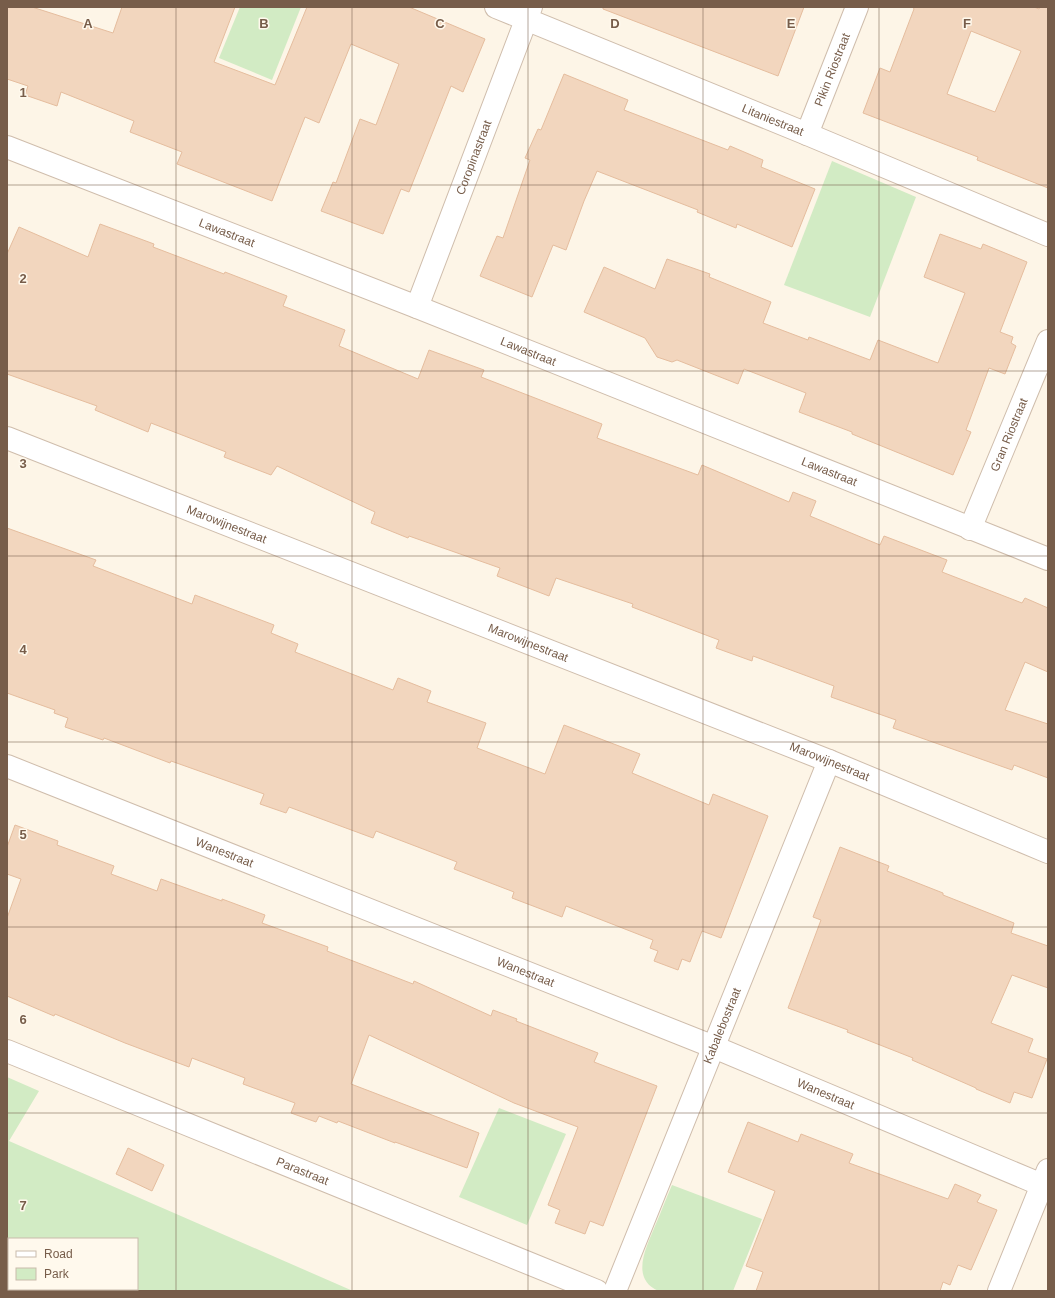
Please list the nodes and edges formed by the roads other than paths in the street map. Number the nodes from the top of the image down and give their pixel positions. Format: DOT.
graph roads {
  1 [pos="496,7"];
  2 [pos="857,7"];
  3 [pos="529,13"];
  4 [pos="807,134"];
  5 [pos="8,151"];
  6 [pos="1048,235"];
  7 [pos="417,307"];
  8 [pos="1048,341"];
  9 [pos="7,438"];
  10 [pos="970,529"];
  11 [pos="1048,560"];
  12 [pos="829,761"];
  13 [pos="7,766"];
  14 [pos="1048,852"];
  15 [pos="714,1047"];
  16 [pos="7,1051"];
  17 [pos="1045,1177"];
  18 [pos="597,1291"];
  19 [pos="615,1291"];
  20 [pos="999,1291"];
  1 -- 3 [label="street, Litaniestraat"];
  2 -- 4 [label="street, Pikin Riostraat"];
  3 -- 4 [label="street, Litaniestraat"];
  3 -- 7 [label="street, Coropinastraat"];
  4 -- 6 [label="street, Litaniestraat"];
  5 -- 7 [label="street, Lawastraat"];
  7 -- 10 [label="street, Lawastraat"];
  8 -- 10 [label="street, Gran Riostraat"];
  9 -- 12 [label="street, Marowijnestraat"];
  10 -- 11 [label="street, Lawastraat"];
  12 -- 14 [label="street, Marowijnestraat"];
  12 -- 15 [label="street, Kabalebostraat"];
  13 -- 15 [label="street, Wanestraat"];
  15 -- 17 [label="street, Wanestraat"];
  15 -- 19 [label="street, Kabalebostraat"];
  16 -- 18 [label="street, Parastraat"];
  17 -- 20 [label="street"];
}
